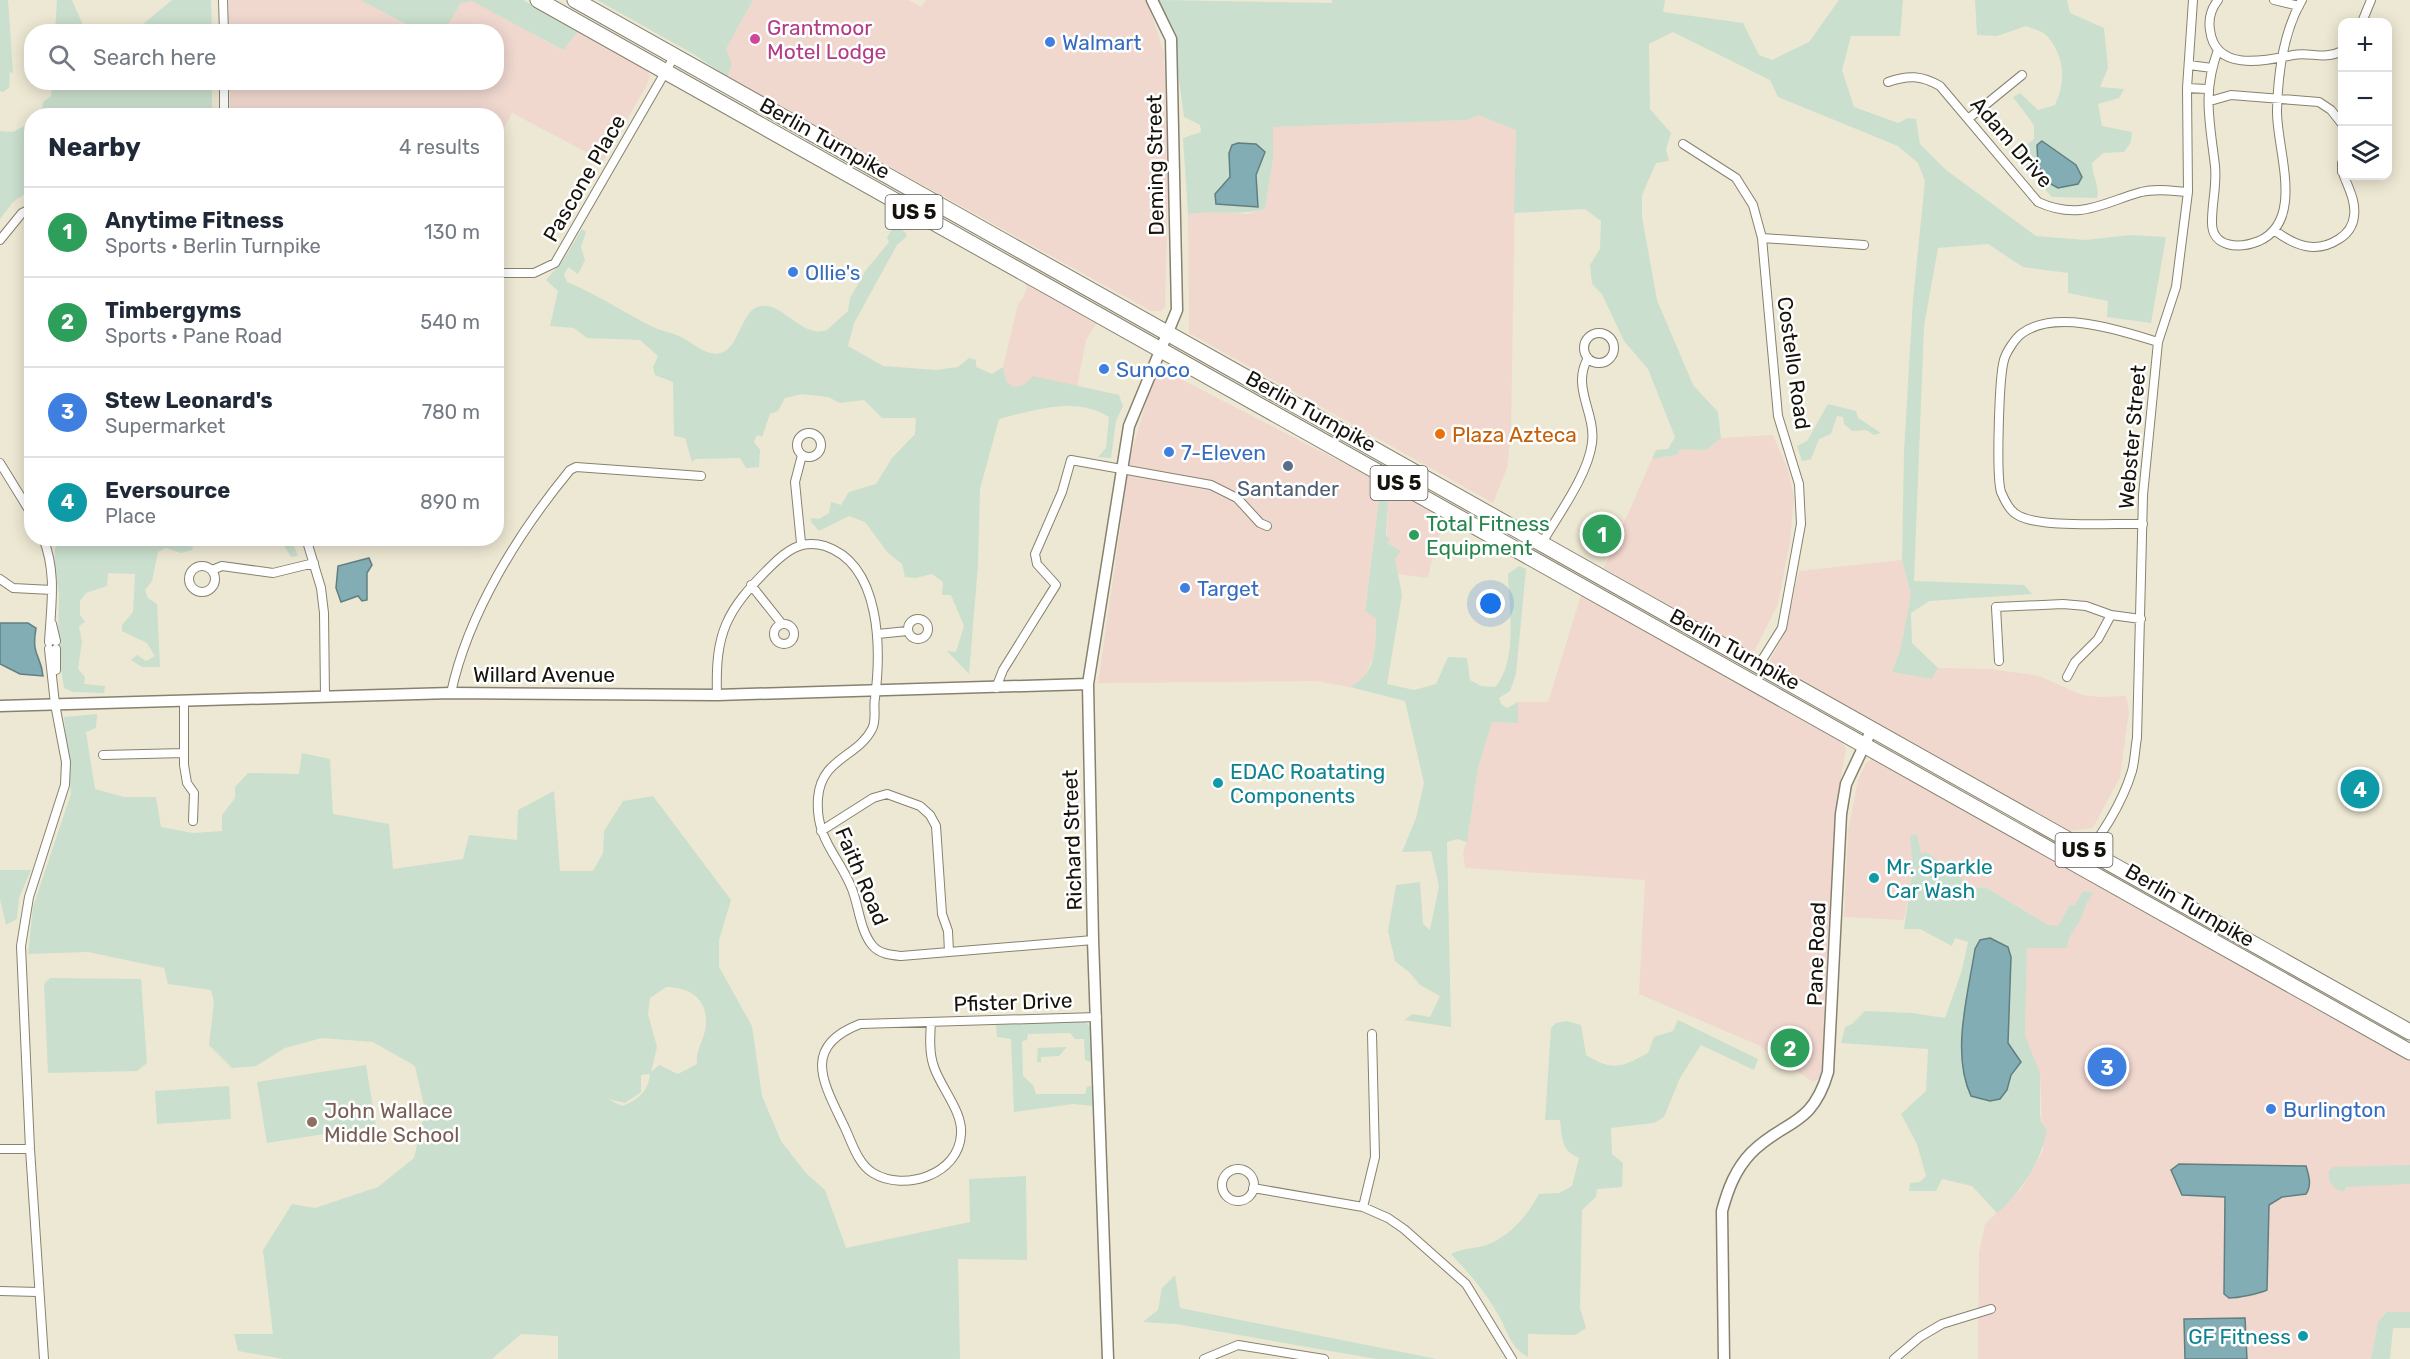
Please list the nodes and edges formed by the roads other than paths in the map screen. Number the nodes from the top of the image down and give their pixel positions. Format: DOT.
graph roads {
  1 [pos="223,0"];
  2 [pos="538,0"];
  3 [pos="575,0"];
  4 [pos="1152,0"];
  5 [pos="2193,0"];
  6 [pos="2218,0"];
  7 [pos="2274,0"];
  8 [pos="2371,0"];
  9 [pos="2301,3"];
  10 [pos="2364,18"];
  11 [pos="224,24"];
  12 [pos="2218,50"];
  13 [pos="2338,53"];
  14 [pos="674,57"];
  15 [pos="2281,60"];
  16 [pos="2189,65"];
  17 [pos="2212,68"];
  18 [pos="666,72"];
  19 [pos="2022,75"];
  20 [pos="1888,82"];
  21 [pos="2187,88"];
  22 [pos="2207,88"];
  23 [pos="224,90"];
  24 [pos="2278,99"];
  25 [pos="2210,101"];
  26 [pos="224,108"];
  27 [pos="2338,116"];
  28 [pos="1968,119"];
  29 [pos="1683,144"];
  30 [pos="2345,180"];
  31 [pos="2188,192"];
  32 [pos="24,212"];
  33 [pos="2274,231"];
  34 [pos="1762,238"];
  35 [pos="0,240"];
  36 [pos="1864,245"];
  37 [pos="504,273"];
  38 [pos="1170,332"];
  39 [pos="2158,342"];
  40 [pos="1161,352"];
  41 [pos="1588,357"];
  42 [pos="802,455"];
  43 [pos="1389,456"];
  44 [pos="0,463"];
  45 [pos="1121,469"];
  46 [pos="1380,473"];
  47 [pos="701,476"];
  48 [pos="24,502"];
  49 [pos="2143,524"];
  50 [pos="1267,526"];
  51 [pos="801,543"];
  52 [pos="1542,543"];
  53 [pos="46,546"];
  54 [pos="309,546"];
  55 [pos="314,563"];
  56 [pos="212,570"];
  57 [pos="0,579"];
  58 [pos="1607,579"];
  59 [pos="751,585"];
  60 [pos="52,590"];
  61 [pos="1599,597"];
  62 [pos="2111,615"];
  63 [pos="2141,619"];
  64 [pos="782,624"];
  65 [pos="907,631"];
  66 [pos="878,634"];
  67 [pos="1999,661"];
  68 [pos="1759,666"];
  69 [pos="2067,677"];
  70 [pos="1751,680"];
  71 [pos="1088,684"];
  72 [pos="996,687"];
  73 [pos="877,691"];
  74 [pos="451,693"];
  75 [pos="717,695"];
  76 [pos="325,696"];
  77 [pos="184,701"];
  78 [pos="55,705"];
  79 [pos="0,706"];
  80 [pos="1872,729"];
  81 [pos="1863,746"];
  82 [pos="184,753"];
  83 [pos="103,755"];
  84 [pos="194,821"];
  85 [pos="821,831"];
  86 [pos="2088,852"];
  87 [pos="2077,865"];
  88 [pos="1093,940"];
  89 [pos="949,952"];
  90 [pos="1096,1017"];
  91 [pos="931,1022"];
  92 [pos="2410,1032"];
  93 [pos="1372,1034"];
  94 [pos="2410,1052"];
  95 [pos="0,1149"];
  96 [pos="30,1149"];
  97 [pos="1253,1188"];
  98 [pos="1363,1207"];
  99 [pos="0,1291"];
  100 [pos="38,1292"];
  101 [pos="1991,1309"];
  102 [pos="44,1359"];
  103 [pos="1108,1359"];
  104 [pos="1204,1359"];
  105 [pos="1324,1359"];
  106 [pos="1512,1359"];
  107 [pos="1724,1359"];
  108 [pos="1894,1359"];
  1 -- 11 [label="street"];
  2 -- 18 [label="highway, Berlin Turnpike / US 5"];
  3 -- 14 [label="highway, Berlin Turnpike / US 5"];
  4 -- 38 [label="street, Deming Street"];
  5 -- 16 [label="street, Webster Street"];
  6 -- 12 [label="street"];
  7 -- 9 [label="street"];
  8 -- 10 [label="street"];
  9 -- 15 [label="street"];
  12 -- 15 [label="street"];
  12 -- 17 [label="street"];
  13 -- 15 [label="street"];
  14 -- 18 [label="street, Pascone Place"];
  14 -- 38 [label="highway, Berlin Turnpike / US 5"];
  15 -- 24 [label="street"];
  16 -- 17 [label="street"];
  16 -- 21 [label="street, Webster Street"];
  17 -- 22 [label="street"];
  18 -- 37 [label="street, Pascone Place"];
  18 -- 40 [label="highway, Berlin Turnpike / US 5"];
  19 -- 28 [label="street"];
  20 -- 28 [label="street, Adam Drive"];
  21 -- 22 [label="street"];
  21 -- 31 [label="street, Webster Street"];
  22 -- 25 [label="street"];
  23 -- 26 [label="street"];
  24 -- 25 [label="street"];
  24 -- 27 [label="street"];
  24 -- 33 [label="street"];
  25 -- 33 [label="street"];
  28 -- 31 [label="street, Adam Drive"];
  29 -- 34 [label="street, Costello Road"];
  30 -- 33 [label="street"];
  31 -- 39 [label="street, Webster Street"];
  32 -- 35 [label="street"];
  34 -- 36 [label="street"];
  34 -- 68 [label="street, Costello Road"];
  38 -- 40 [label="street, Richard Street"];
  38 -- 43 [label="highway, Berlin Turnpike / US 5"];
  39 -- 49 [label="street, Webster Street"];
  39 -- 49 [label="street"];
  40 -- 45 [label="street, Richard Street"];
  40 -- 46 [label="highway, Berlin Turnpike / US 5"];
  41 -- 52 [label="street"];
  42 -- 51 [label="street"];
  43 -- 46 [label="highway"];
  43 -- 52 [label="highway, Berlin Turnpike / US 5"];
  44 -- 48 [label="street"];
  45 -- 50 [label="street"];
  45 -- 71 [label="street, Richard Street"];
  45 -- 72 [label="street"];
  46 -- 61 [label="highway, Berlin Turnpike / US 5"];
  47 -- 74 [label="street"];
  49 -- 63 [label="street, Webster Street"];
  51 -- 59 [label="street"];
  51 -- 66 [label="street, Faith Road"];
  52 -- 58 [label="highway, Berlin Turnpike / US 5"];
  53 -- 60 [label="street"];
  54 -- 55 [label="street"];
  55 -- 56 [label="street"];
  55 -- 76 [label="street"];
  57 -- 60 [label="street"];
  58 -- 61 [label="highway"];
  58 -- 68 [label="highway, Berlin Turnpike / US 5"];
  59 -- 64 [label="street"];
  59 -- 75 [label="street"];
  60 -- 78 [label="street"];
  61 -- 70 [label="highway, Berlin Turnpike / US 5"];
  62 -- 63 [label="street"];
  62 -- 67 [label="street"];
  62 -- 69 [label="street"];
  63 -- 86 [label="street, Webster Street"];
  65 -- 66 [label="street"];
  66 -- 73 [label="street, Faith Road"];
  68 -- 70 [label="street, Costello Road"];
  68 -- 80 [label="highway, Berlin Turnpike / US 5"];
  70 -- 81 [label="highway, Berlin Turnpike / US 5"];
  71 -- 72 [label="street, Willard Avenue"];
  71 -- 88 [label="street, Richard Street"];
  72 -- 73 [label="street, Willard Avenue"];
  73 -- 75 [label="street, Willard Avenue"];
  73 -- 85 [label="street, Faith Road"];
  74 -- 75 [label="street, Willard Avenue"];
  74 -- 76 [label="street, Willard Avenue"];
  76 -- 77 [label="street, Willard Avenue"];
  77 -- 78 [label="street, Willard Avenue"];
  77 -- 82 [label="street"];
  78 -- 79 [label="street, Willard Avenue"];
  78 -- 96 [label="street"];
  80 -- 81 [label="street, Pane Road"];
  80 -- 86 [label="highway, Berlin Turnpike / US 5"];
  81 -- 87 [label="highway, Berlin Turnpike / US 5"];
  81 -- 107 [label="street, Pane Road"];
  82 -- 83 [label="street"];
  82 -- 84 [label="street"];
  85 -- 89 [label="street, Faith Road"];
  85 -- 89 [label="street"];
  86 -- 87 [label="street, Webster Street"];
  86 -- 92 [label="highway, Berlin Turnpike / US 5"];
  87 -- 94 [label="highway, Berlin Turnpike / US 5"];
  88 -- 89 [label="street, Faith Road"];
  88 -- 90 [label="street, Richard Street"];
  90 -- 91 [label="street, Pfister Drive"];
  90 -- 103 [label="street, Richard Street"];
  91 -- 91 [label="street, Pfister Drive"];
  93 -- 98 [label="street"];
  95 -- 96 [label="street"];
  96 -- 100 [label="street"];
  97 -- 97 [label="street"];
  97 -- 98 [label="street"];
  98 -- 106 [label="street"];
  99 -- 100 [label="street"];
  100 -- 102 [label="street"];
  101 -- 108 [label="street"];
  104 -- 105 [label="street"];
}
